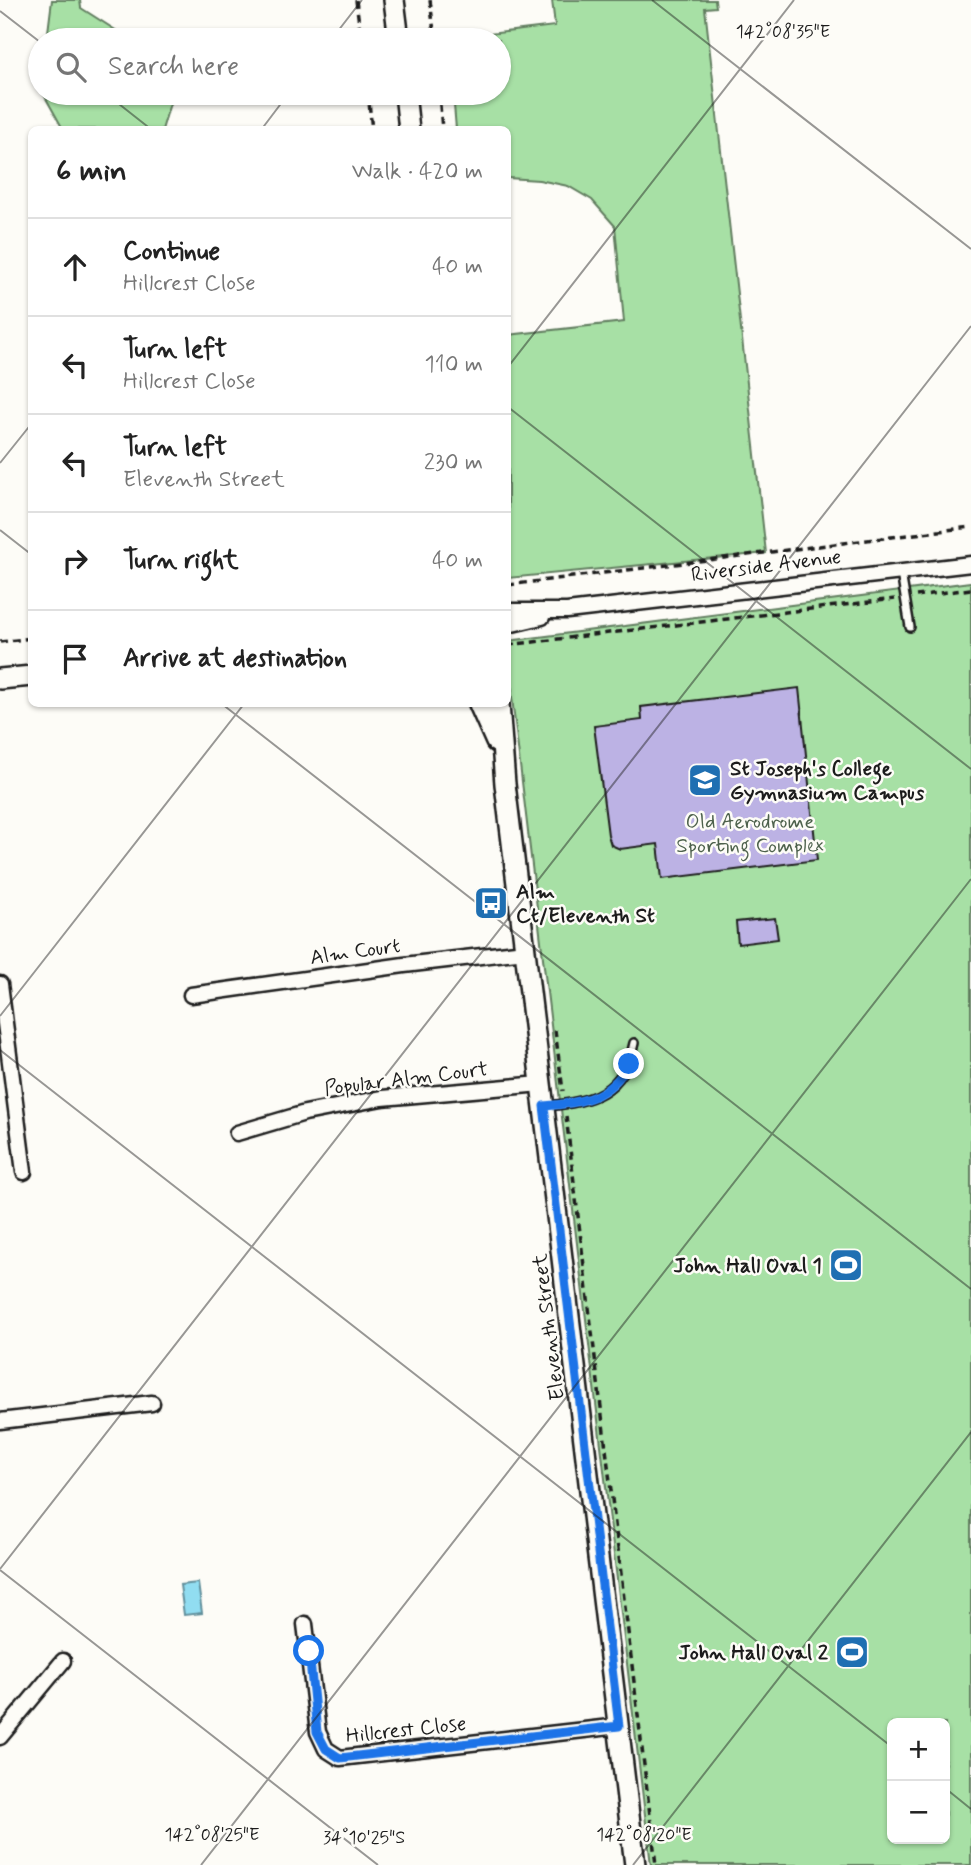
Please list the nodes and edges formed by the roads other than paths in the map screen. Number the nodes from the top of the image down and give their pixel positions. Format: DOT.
graph roads {
  1 [pos="394,0"];
  2 [pos="398,28"];
  3 [pos="406,105"];
  4 [pos="409,126"];
  5 [pos="971,564"];
  6 [pos="901,573"];
  7 [pos="511,611"];
  8 [pos="567,611"];
  9 [pos="511,624"];
  10 [pos="910,626"];
  11 [pos="28,676"];
  12 [pos="0,679"];
  13 [pos="480,707"];
  14 [pos="488,707"];
  15 [pos="499,707"];
  16 [pos="496,742"];
  17 [pos="505,784"];
  18 [pos="526,951"];
  19 [pos="0,984"];
  20 [pos="191,995"];
  21 [pos="634,1043"];
  22 [pos="541,1084"];
  23 [pos="544,1106"];
  24 [pos="237,1133"];
  25 [pos="24,1172"];
  26 [pos="152,1403"];
  27 [pos="0,1421"];
  28 [pos="305,1624"];
  29 [pos="63,1661"];
  30 [pos="619,1726"];
  31 [pos="0,1737"];
  32 [pos="635,1865"];
  1 -- 2 [label="main road"];
  3 -- 4 [label="main road"];
  5 -- 6 [label="street, Riverside Avenue"];
  6 -- 8 [label="street, Riverside Avenue"];
  6 -- 10 [label="lane"];
  7 -- 8 [label="street, Riverside Avenue"];
  8 -- 9 [label="street, Riverside Avenue"];
  11 -- 12 [label="main road"];
  13 -- 16 [label="main road"];
  14 -- 16 [label="main road, Eleventh Street"];
  15 -- 17 [label="main road, Eleventh Street"];
  16 -- 17 [label="main road, Eleventh Street"];
  17 -- 18 [label="main road, Eleventh Street"];
  18 -- 20 [label="street, Alm Court"];
  18 -- 22 [label="main road, Eleventh Street"];
  19 -- 25 [label="street"];
  21 -- 23 [label="lane"];
  22 -- 23 [label="main road, Eleventh Street"];
  22 -- 24 [label="street, Popular Alm Court"];
  23 -- 30 [label="main road, Eleventh Street"];
  26 -- 27 [label="street"];
  28 -- 30 [label="street, Hillcrest Close"];
  29 -- 31 [label="street"];
  30 -- 32 [label="main road, Eleventh Street"];
}
